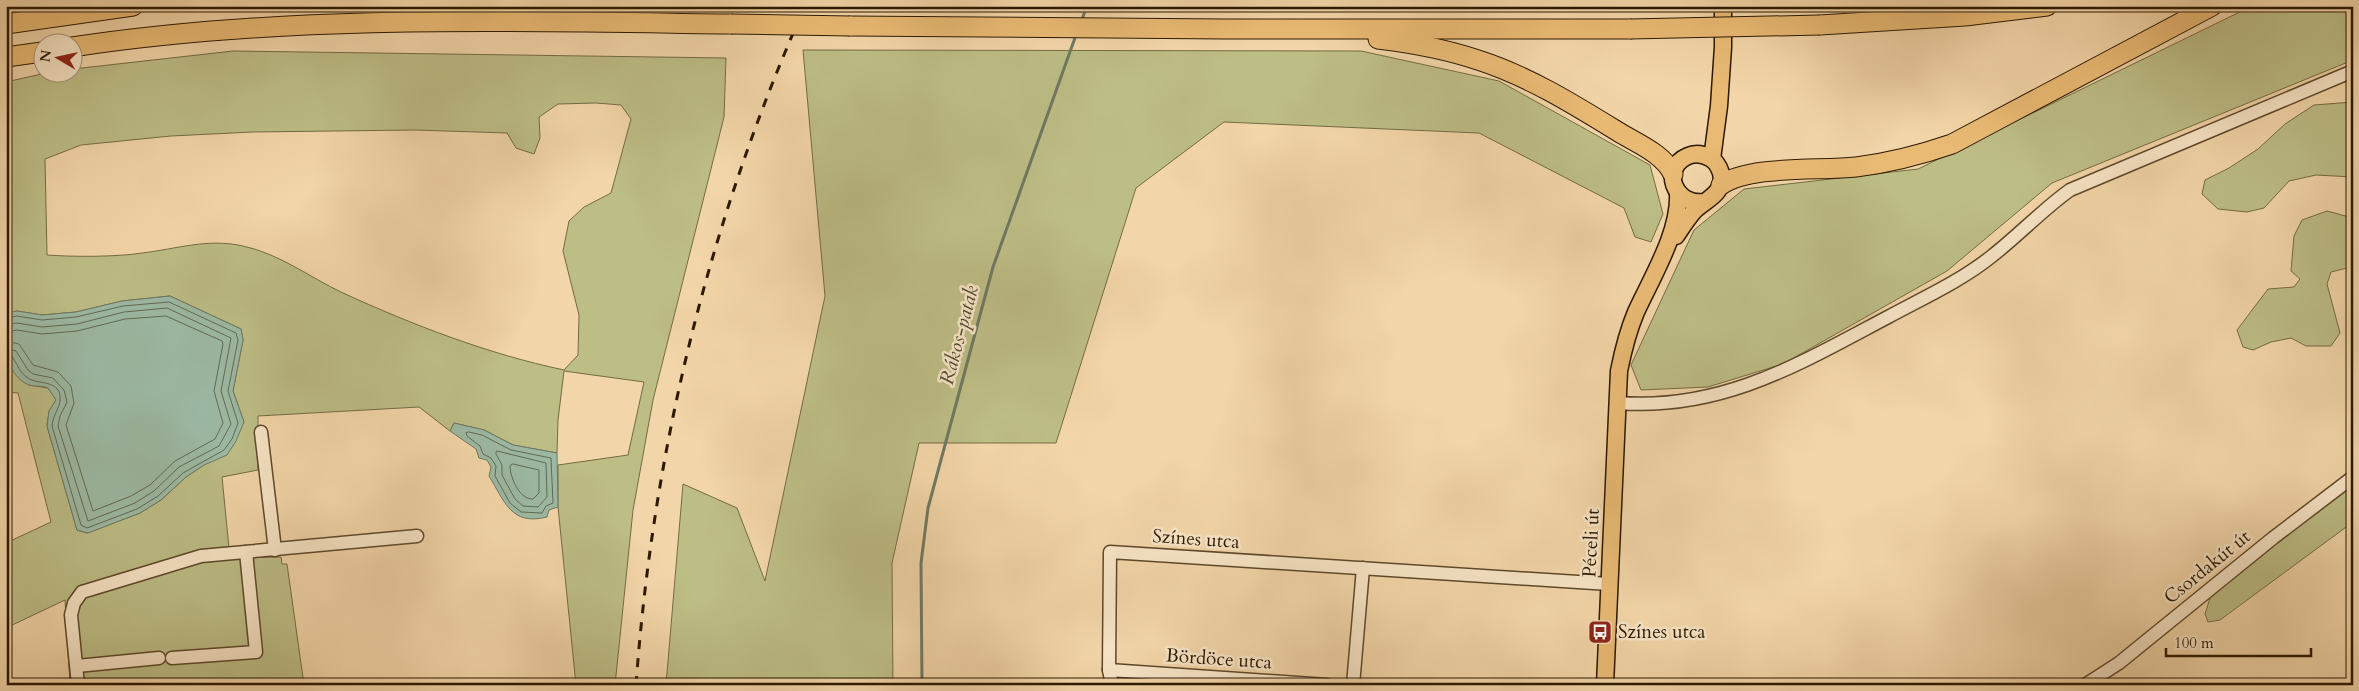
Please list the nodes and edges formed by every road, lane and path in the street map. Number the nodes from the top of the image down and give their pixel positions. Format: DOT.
graph roads {
  1 [pos="133,6"];
  2 [pos="1723,6"];
  3 [pos="2047,6"];
  4 [pos="2212,6"];
  5 [pos="6,24"];
  6 [pos="1305,29"];
  7 [pos="82,46"];
  8 [pos="32,53"];
  9 [pos="6,57"];
  10 [pos="2353,71"];
  11 [pos="1720,84"];
  12 [pos="1692,154"];
  13 [pos="1712,159"];
  14 [pos="1673,174"];
  15 [pos="1721,185"];
  16 [pos="1678,193"];
  17 [pos="1704,202"];
  18 [pos="1659,264"];
  19 [pos="1618,403"];
  20 [pos="261,432"];
  21 [pos="2353,477"];
  22 [pos="417,536"];
  23 [pos="275,550"];
  24 [pos="246,552"];
  25 [pos="1363,568"];
  26 [pos="1609,584"];
  27 [pos="159,658"];
  28 [pos="172,658"];
  29 [pos="77,666"];
  30 [pos="1109,670"];
  31 [pos="78,685"];
  32 [pos="1112,685"];
  33 [pos="1327,685"];
  34 [pos="1353,685"];
  35 [pos="1605,685"];
  36 [pos="2085,685"];
  1 -- 5 [label="highway"];
  2 -- 11 [label="main road"];
  3 -- 6 [label="highway, bridge"];
  4 -- 15 [label="highway"];
  6 -- 7 [label="highway, bridge"];
  6 -- 14 [label="highway"];
  8 -- 9 [label="highway"];
  10 -- 19 [label="street"];
  11 -- 12 [label="main road"];
  11 -- 13 [label="main road"];
  12 -- 13 [label="main road"];
  12 -- 14 [label="main road"];
  13 -- 15 [label="main road"];
  14 -- 16 [label="main road"];
  15 -- 17 [label="main road"];
  16 -- 17 [label="main road"];
  16 -- 18 [label="main road"];
  17 -- 18 [label="main road"];
  18 -- 19 [label="main road, Péceli út"];
  19 -- 26 [label="main road, Péceli út"];
  20 -- 23 [label="street"];
  21 -- 36 [label="street, Csordakút út"];
  22 -- 23 [label="street"];
  23 -- 24 [label="street"];
  24 -- 28 [label="street"];
  24 -- 29 [label="street"];
  25 -- 26 [label="street, Színes utca"];
  25 -- 30 [label="street, Színes utca"];
  25 -- 34 [label="street"];
  26 -- 35 [label="main road, Péceli út"];
  27 -- 29 [label="street"];
  29 -- 31 [label="street"];
  30 -- 32 [label="street"];
  30 -- 33 [label="street, Bördöce utca"];
}
